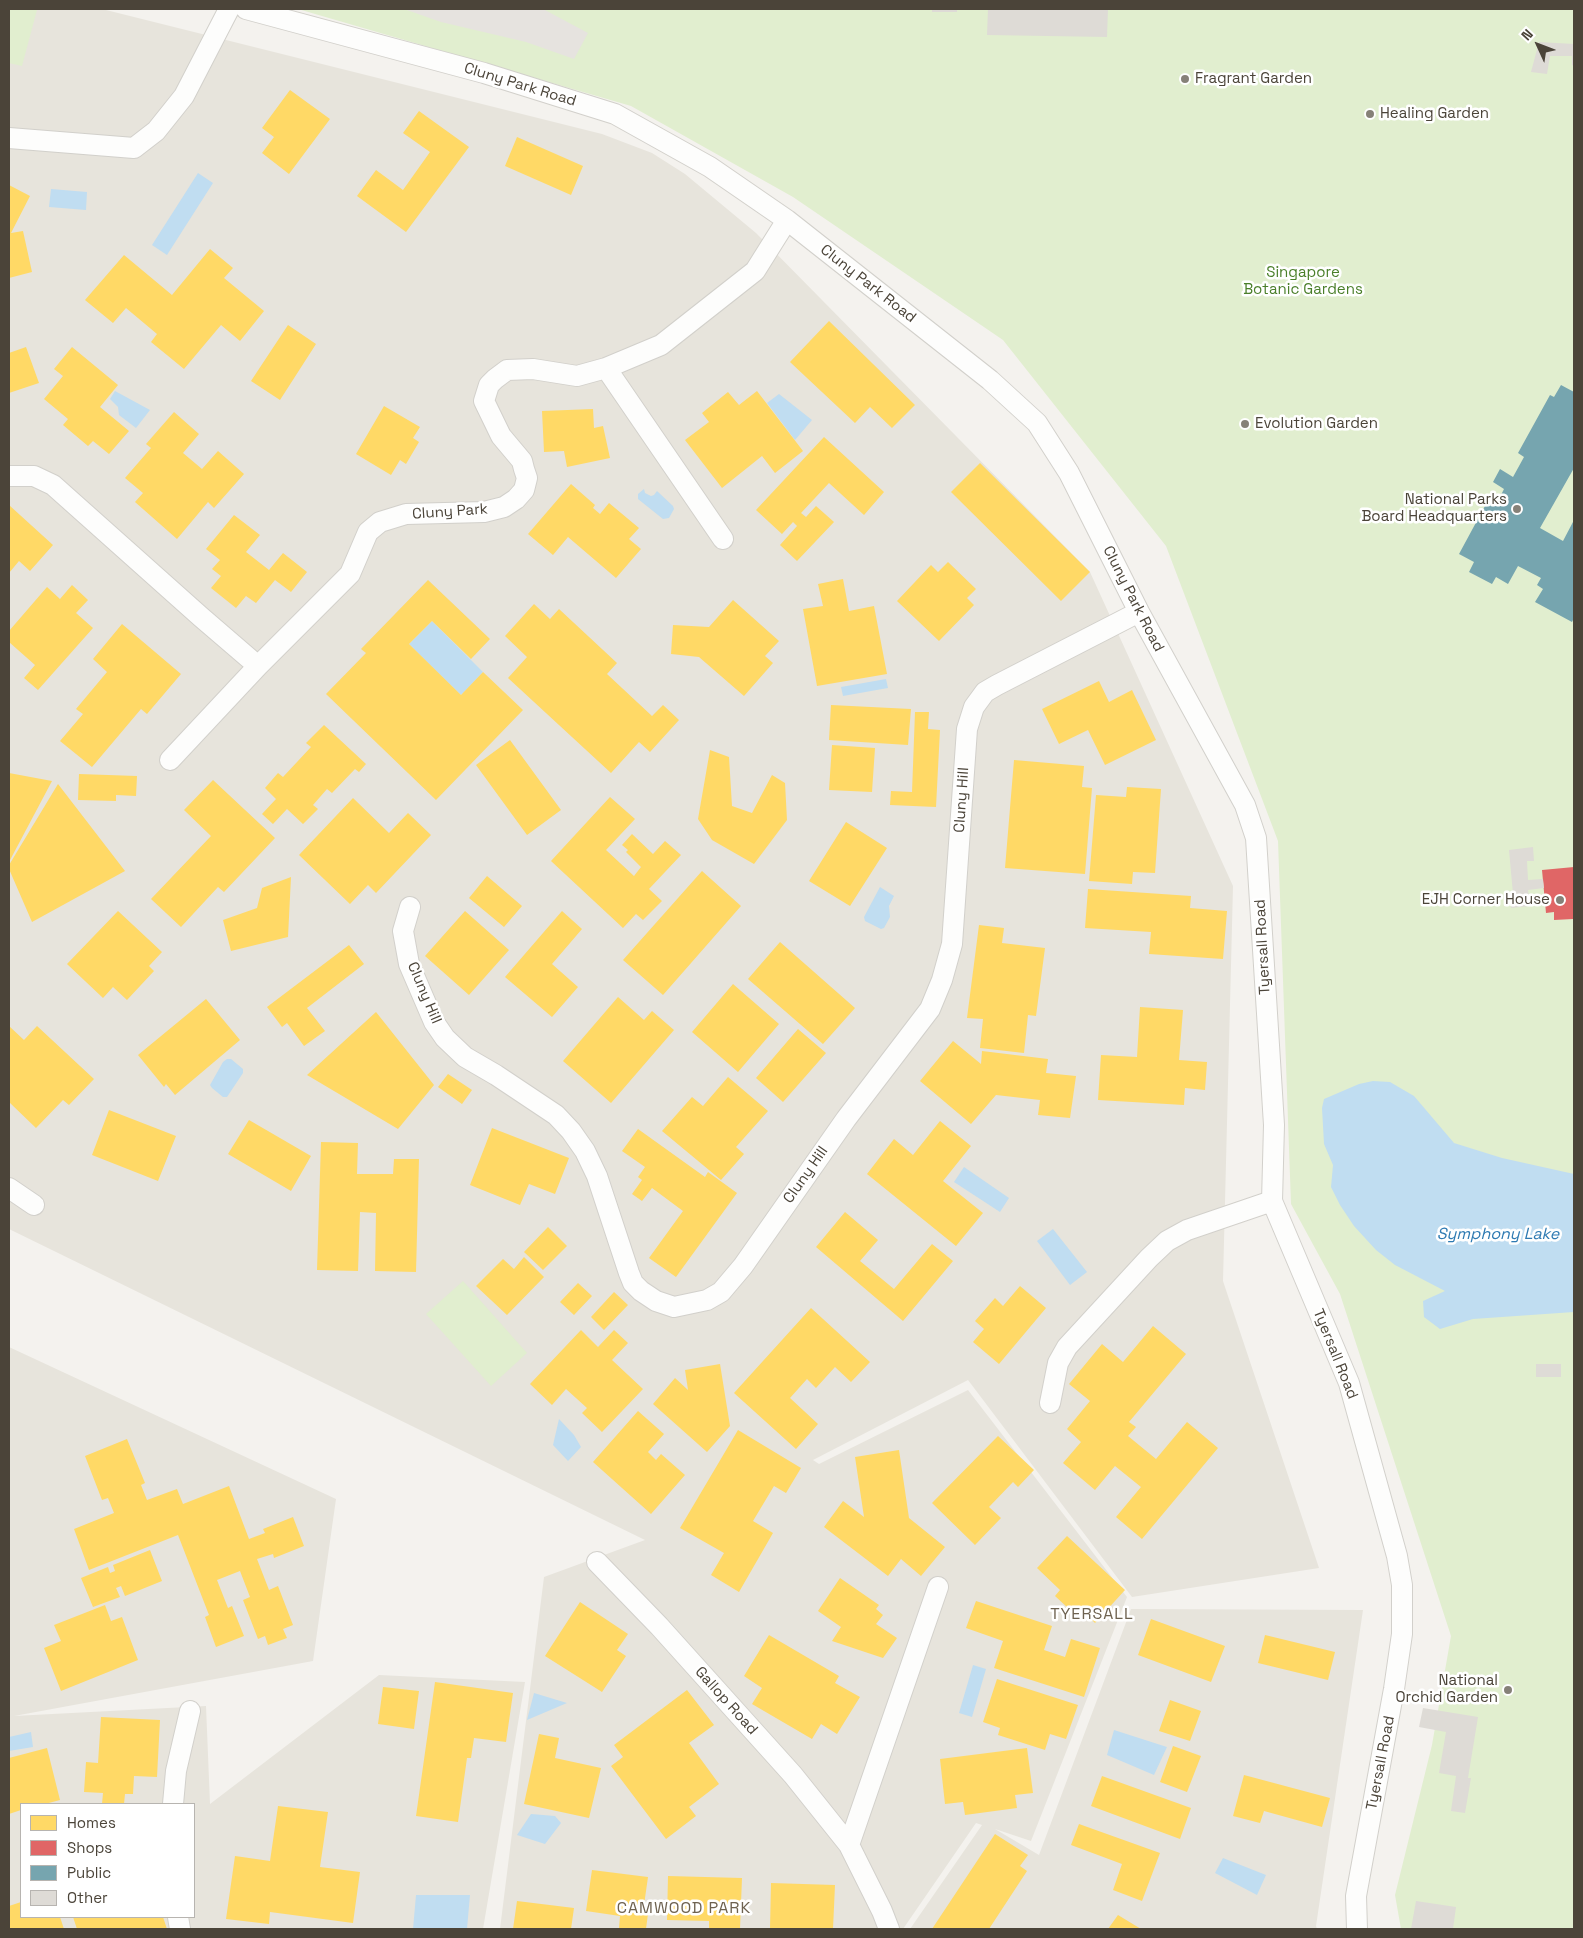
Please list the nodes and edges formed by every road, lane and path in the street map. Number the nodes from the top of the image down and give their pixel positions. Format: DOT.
graph roads {
  1 [pos="229,9"];
  2 [pos="246,9"];
  3 [pos="9,138"];
  4 [pos="787,220"];
  5 [pos="606,368"];
  6 [pos="9,476"];
  7 [pos="723,538"];
  8 [pos="1138,612"];
  9 [pos="258,666"];
  10 [pos="170,760"];
  11 [pos="1256,838"];
  12 [pos="410,907"];
  13 [pos="9,1188"];
  14 [pos="1272,1201"];
  15 [pos="34,1205"];
  16 [pos="1050,1403"];
  17 [pos="597,1562"];
  18 [pos="938,1587"];
  19 [pos="190,1711"];
  20 [pos="173,1803"];
  21 [pos="850,1845"];
  22 [pos="888,1929"];
  23 [pos="1357,1929"];
  1 -- 3 [label="street"];
  2 -- 4 [label="street, Cluny Park Road"];
  4 -- 5 [label="street, Cluny Park"];
  4 -- 8 [label="street, Cluny Park Road"];
  5 -- 7 [label="street"];
  5 -- 9 [label="street, Cluny Park"];
  6 -- 9 [label="street"];
  8 -- 11 [label="street, Cluny Park Road"];
  8 -- 12 [label="street, Cluny Hill"];
  9 -- 10 [label="street, Cluny Park"];
  11 -- 14 [label="street, Tyersall Road"];
  13 -- 15 [label="street"];
  14 -- 16 [label="street"];
  14 -- 23 [label="street, Tyersall Road"];
  17 -- 21 [label="street, Gallop Road"];
  18 -- 21 [label="street"];
  19 -- 20 [label="street"];
  21 -- 22 [label="street, Gallop Road"];
}
